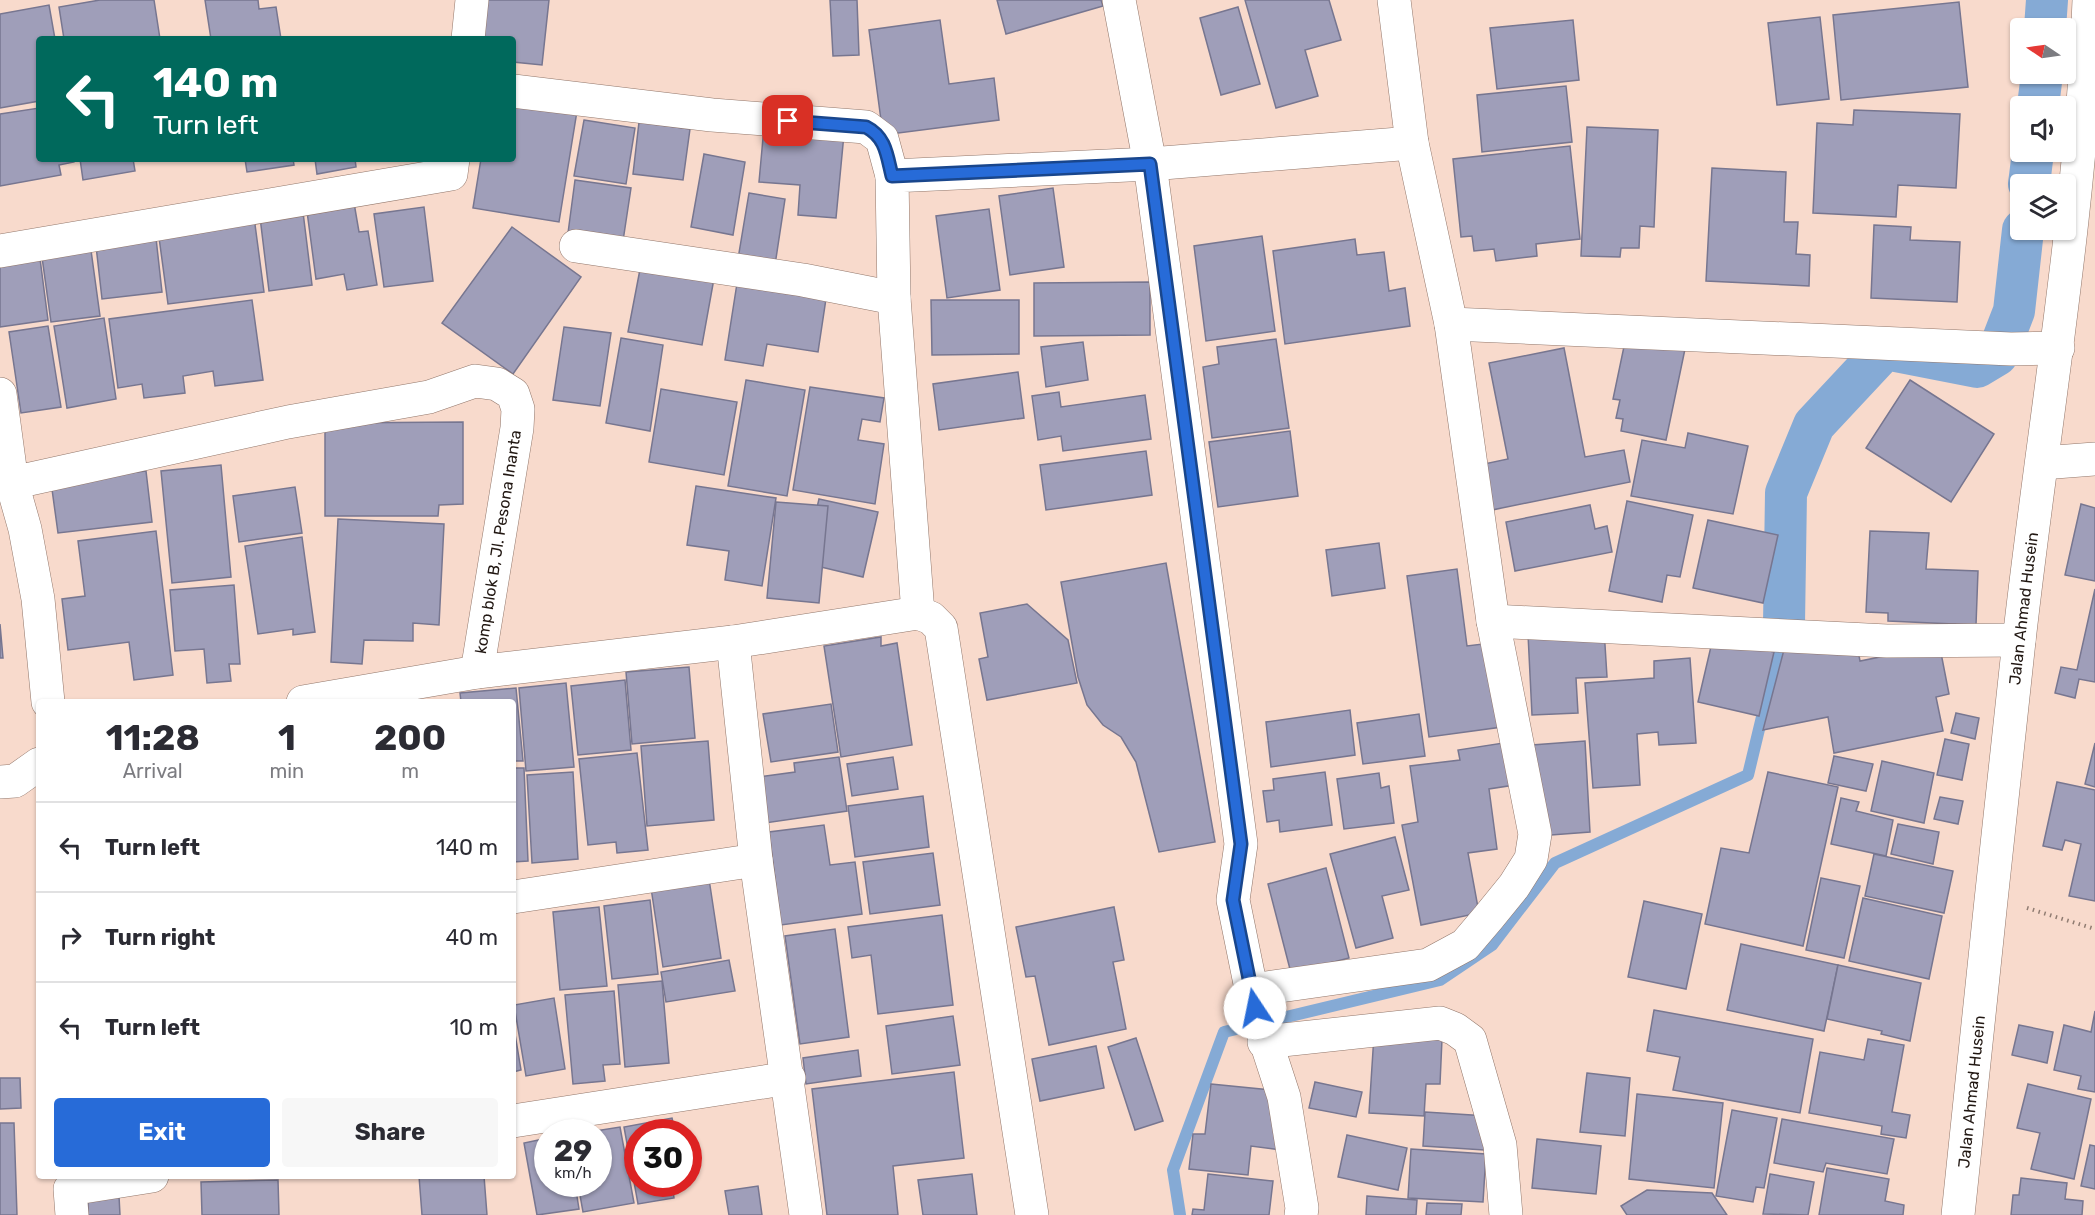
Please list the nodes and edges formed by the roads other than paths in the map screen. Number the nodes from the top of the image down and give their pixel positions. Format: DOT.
graph roads {
  1 [pos="472,0"];
  2 [pos="1119,0"];
  3 [pos="1394,0"];
  4 [pos="2089,0"];
  5 [pos="468,36"];
  6 [pos="516,91"];
  7 [pos="1412,143"];
  8 [pos="453,162"];
  9 [pos="1150,164"];
  10 [pos="892,176"];
  11 [pos="576,246"];
  12 [pos="0,251"];
  13 [pos="894,298"];
  14 [pos="1451,324"];
  15 [pos="2058,348"];
  16 [pos="0,394"];
  17 [pos="2095,459"];
  18 [pos="2042,463"];
  19 [pos="6,484"];
  20 [pos="918,614"];
  21 [pos="1493,621"];
  22 [pos="2019,640"];
  23 [pos="733,642"];
  24 [pos="477,672"];
  25 [pos="48,699"];
  26 [pos="320,699"];
  27 [pos="36,766"];
  28 [pos="0,782"];
  29 [pos="756,860"];
  30 [pos="516,897"];
  31 [pos="1258,1018"];
  32 [pos="789,1078"];
  33 [pos="516,1120"];
  34 [pos="138,1179"];
  35 [pos="70,1193"];
  36 [pos="806,1215"];
  37 [pos="1032,1215"];
  38 [pos="1301,1215"];
  39 [pos="1506,1215"];
  40 [pos="1958,1215"];
  1 -- 5 [label="street"];
  2 -- 9 [label="street"];
  3 -- 7 [label="street"];
  4 -- 15 [label="street, Jalan Ahmad Husein"];
  6 -- 10 [label="street"];
  7 -- 9 [label="street"];
  7 -- 14 [label="street"];
  8 -- 12 [label="street"];
  9 -- 10 [label="street"];
  9 -- 31 [label="street"];
  10 -- 13 [label="street"];
  11 -- 13 [label="street"];
  13 -- 20 [label="street"];
  14 -- 15 [label="street"];
  14 -- 21 [label="street"];
  15 -- 18 [label="street, Jalan Ahmad Husein"];
  16 -- 19 [label="street"];
  17 -- 18 [label="street"];
  18 -- 22 [label="street, Jalan Ahmad Husein"];
  19 -- 24 [label="street, komp blok B, Jl. Pesona Inanta"];
  19 -- 25 [label="street"];
  20 -- 23 [label="street"];
  20 -- 37 [label="street"];
  21 -- 22 [label="street"];
  21 -- 31 [label="street"];
  22 -- 40 [label="street, Jalan Ahmad Husein"];
  23 -- 24 [label="street"];
  23 -- 29 [label="street"];
  24 -- 26 [label="street"];
  27 -- 28 [label="street"];
  29 -- 30 [label="street"];
  29 -- 32 [label="street"];
  31 -- 38 [label="street"];
  31 -- 39 [label="street"];
  32 -- 33 [label="street"];
  32 -- 36 [label="street"];
  34 -- 35 [label="street"];
}
